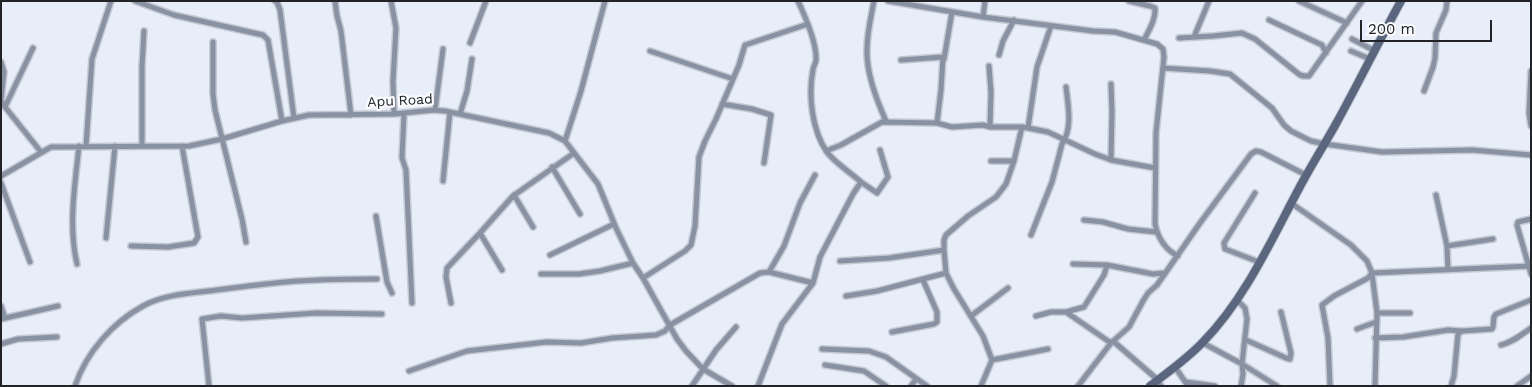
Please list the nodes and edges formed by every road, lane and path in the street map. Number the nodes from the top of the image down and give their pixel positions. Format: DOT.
graph roads {
  1 [pos="111,1"];
  2 [pos="135,1"];
  3 [pos="275,1"];
  4 [pos="284,1"];
  5 [pos="335,1"];
  6 [pos="391,1"];
  7 [pos="486,1"];
  8 [pos="606,1"];
  9 [pos="798,1"];
  10 [pos="874,1"];
  11 [pos="888,1"];
  12 [pos="986,1"];
  13 [pos="1129,1"];
  14 [pos="1156,1"];
  15 [pos="1209,1"];
  16 [pos="1299,1"];
  17 [pos="1362,1"];
  18 [pos="1401,1"];
  19 [pos="1447,1"];
  20 [pos="1155,8"];
  21 [pos="280,10"];
  22 [pos="952,12"];
  23 [pos="983,17"];
  24 [pos="1014,20"];
  25 [pos="1269,20"];
  26 [pos="1348,23"];
  27 [pos="808,24"];
  28 [pos="1051,26"];
  29 [pos="144,31"];
  30 [pos="1194,37"];
  31 [pos="1179,38"];
  32 [pos="1352,39"];
  33 [pos="1144,40"];
  34 [pos="213,42"];
  35 [pos="470,43"];
  36 [pos="33,48"];
  37 [pos="443,49"];
  38 [pos="650,51"];
  39 [pos="1351,51"];
  40 [pos="1374,51"];
  41 [pos="1326,53"];
  42 [pos="999,55"];
  43 [pos="472,59"];
  44 [pos="944,59"];
  45 [pos="1370,59"];
  46 [pos="901,60"];
  47 [pos="1,62"];
  48 [pos="989,66"];
  49 [pos="1163,68"];
  50 [pos="1531,70"];
  51 [pos="733,79"];
  52 [pos="1111,84"];
  53 [pos="1066,87"];
  54 [pos="1424,91"];
  55 [pos="722,104"];
  56 [pos="5,107"];
  57 [pos="436,110"];
  58 [pos="450,112"];
  59 [pos="1530,112"];
  60 [pos="394,114"];
  61 [pos="404,114"];
  62 [pos="460,114"];
  63 [pos="351,115"];
  64 [pos="294,118"];
  65 [pos="282,120"];
  66 [pos="886,121"];
  67 [pos="937,122"];
  68 [pos="1531,126"];
  69 [pos="990,127"];
  70 [pos="1022,127"];
  71 [pos="1028,128"];
  72 [pos="222,139"];
  73 [pos="1065,139"];
  74 [pos="565,141"];
  75 [pos="1325,144"];
  76 [pos="79,146"];
  77 [pos="86,146"];
  78 [pos="114,146"];
  79 [pos="142,146"];
  80 [pos="182,146"];
  81 [pos="880,150"];
  82 [pos="826,151"];
  83 [pos="41,152"];
  84 [pos="574,153"];
  85 [pos="1529,154"];
  86 [pos="1111,160"];
  87 [pos="991,161"];
  88 [pos="1014,161"];
  89 [pos="764,163"];
  90 [pos="552,167"];
  91 [pos="1155,168"];
  92 [pos="815,175"];
  93 [pos="1306,175"];
  94 [pos="1,176"];
  95 [pos="443,181"];
  96 [pos="861,182"];
  97 [pos="1,183"];
  98 [pos="1255,193"];
  99 [pos="1436,195"];
  100 [pos="514,196"];
  101 [pos="1291,203"];
  102 [pos="580,214"];
  103 [pos="376,216"];
  104 [pos="1531,219"];
  105 [pos="1084,220"];
  106 [pos="614,224"];
  107 [pos="533,227"];
  108 [pos="1156,232"];
  109 [pos="480,233"];
  110 [pos="1031,235"];
  111 [pos="106,238"];
  112 [pos="1493,239"];
  113 [pos="246,242"];
  114 [pos="131,246"];
  115 [pos="1447,246"];
  116 [pos="944,250"];
  117 [pos="550,254"];
  118 [pos="1178,256"];
  119 [pos="840,261"];
  120 [pos="30,262"];
  121 [pos="1259,262"];
  122 [pos="634,263"];
  123 [pos="78,264"];
  124 [pos="1073,264"];
  125 [pos="1108,265"];
  126 [pos="1530,266"];
  127 [pos="502,270"];
  128 [pos="1448,270"];
  129 [pos="770,272"];
  130 [pos="946,273"];
  131 [pos="1165,273"];
  132 [pos="1372,273"];
  133 [pos="541,274"];
  134 [pos="1531,274"];
  135 [pos="643,278"];
  136 [pos="377,279"];
  137 [pos="924,280"];
  138 [pos="813,282"];
  139 [pos="1008,288"];
  140 [pos="392,293"];
  141 [pos="846,296"];
  142 [pos="1237,300"];
  143 [pos="1531,300"];
  144 [pos="412,303"];
  145 [pos="451,303"];
  146 [pos="1,306"];
  147 [pos="58,306"];
  148 [pos="1066,312"];
  149 [pos="1281,312"];
  150 [pos="1377,313"];
  151 [pos="1410,313"];
  152 [pos="382,314"];
  153 [pos="971,316"];
  154 [pos="1036,316"];
  155 [pos="3,318"];
  156 [pos="1376,322"];
  157 [pos="670,325"];
  158 [pos="736,327"];
  159 [pos="1531,328"];
  160 [pos="1357,330"];
  161 [pos="1462,331"];
  162 [pos="892,332"];
  163 [pos="57,337"];
  164 [pos="1375,338"];
  165 [pos="1246,340"];
  166 [pos="1112,342"];
  167 [pos="1203,343"];
  168 [pos="1,344"];
  169 [pos="1501,345"];
  170 [pos="1048,349"];
  171 [pos="822,350"];
  172 [pos="992,360"];
  173 [pos="824,364"];
  174 [pos="1242,364"];
  175 [pos="1175,367"];
  176 [pos="703,369"];
  177 [pos="409,371"];
  178 [pos="1531,376"];
  179 [pos="916,379"];
  180 [pos="1160,383"];
  181 [pos="723,384"];
  182 [pos="1187,384"];
  183 [pos="1275,385"];
  184 [pos="75,386"];
  185 [pos="209,386"];
  186 [pos="692,386"];
  187 [pos="732,386"];
  188 [pos="758,386"];
  189 [pos="886,386"];
  190 [pos="911,386"];
  191 [pos="927,386"];
  192 [pos="981,386"];
  193 [pos="1078,386"];
  194 [pos="1150,386"];
  195 [pos="1215,386"];
  196 [pos="1241,386"];
  197 [pos="1330,386"];
  198 [pos="1375,386"];
  199 [pos="1451,386"];
  200 [pos="1517,386"];
  1 -- 77 [label="street"];
  2 -- 65 [label="street"];
  3 -- 21 [label="street"];
  4 -- 21 [label="street"];
  5 -- 63 [label="street"];
  6 -- 60 [label="street"];
  7 -- 35 [label="street"];
  8 -- 74 [label="street"];
  9 -- 27 [label="street"];
  10 -- 66 [label="street"];
  11 -- 22 [label="street"];
  12 -- 23 [label="street"];
  13 -- 20 [label="street"];
  14 -- 20 [label="street"];
  15 -- 30 [label="street"];
  16 -- 26 [label="street"];
  17 -- 26 [label="street"];
  18 -- 40 [label="street"];
  19 -- 54 [label="street"];
  20 -- 33 [label="street"];
  21 -- 64 [label="street"];
  22 -- 23 [label="street"];
  22 -- 44 [label="street"];
  23 -- 24 [label="street"];
  24 -- 28 [label="street"];
  24 -- 42 [label="street"];
  25 -- 41 [label="street"];
  26 -- 41 [label="street"];
  27 -- 51 [label="street"];
  27 -- 82 [label="street"];
  28 -- 33 [label="street"];
  28 -- 71 [label="street"];
  29 -- 79 [label="street"];
  30 -- 31 [label="street"];
  30 -- 41 [label="street"];
  32 -- 40 [label="street"];
  33 -- 49 [label="street"];
  34 -- 72 [label="street"];
  36 -- 56 [label="street"];
  37 -- 57 [label="street"];
  38 -- 51 [label="street"];
  39 -- 45 [label="street"];
  40 -- 45 [label="street"];
  43 -- 62 [label="street"];
  44 -- 46 [label="street"];
  44 -- 67 [label="street"];
  45 -- 75 [label="street"];
  47 -- 56 [label="street"];
  48 -- 69 [label="street"];
  49 -- 75 [label="street"];
  49 -- 91 [label="street"];
  50 -- 59 [label="street"];
  51 -- 55 [label="street"];
  52 -- 86 [label="street"];
  53 -- 73 [label="street"];
  55 -- 89 [label="street"];
  55 -- 135 [label="street"];
  56 -- 83 [label="street"];
  57 -- 58 [label="street, Apu Road"];
  57 -- 61 [label="street, Apu Road"];
  58 -- 62 [label="street, Apu Road"];
  58 -- 95 [label="street"];
  59 -- 68 [label="street"];
  60 -- 61 [label="street, Apu Road"];
  60 -- 63 [label="street, Apu Road"];
  61 -- 144 [label="street"];
  62 -- 74 [label="street, Apu Road"];
  63 -- 64 [label="street, Apu Road"];
  64 -- 65 [label="street, Apu Road"];
  65 -- 72 [label="street, Apu Road"];
  66 -- 67 [label="street"];
  66 -- 82 [label="street"];
  67 -- 69 [label="street"];
  69 -- 70 [label="street"];
  70 -- 71 [label="street"];
  70 -- 88 [label="street"];
  71 -- 73 [label="street"];
  72 -- 80 [label="street, Apu Road"];
  72 -- 113 [label="street"];
  73 -- 86 [label="street"];
  73 -- 110 [label="street"];
  74 -- 84 [label="street"];
  75 -- 85 [label="street"];
  75 -- 93 [label="street"];
  76 -- 77 [label="street, Apu Road"];
  76 -- 83 [label="street, Apu Road"];
  76 -- 123 [label="street"];
  77 -- 78 [label="street, Apu Road"];
  78 -- 79 [label="street, Apu Road"];
  78 -- 111 [label="street"];
  79 -- 80 [label="street, Apu Road"];
  80 -- 114 [label="street"];
  81 -- 96 [label="street"];
  82 -- 96 [label="street"];
  83 -- 94 [label="street, Apu Road"];
  84 -- 90 [label="street"];
  84 -- 106 [label="street"];
  86 -- 91 [label="street"];
  87 -- 88 [label="street"];
  88 -- 116 [label="street"];
  90 -- 100 [label="street"];
  90 -- 102 [label="street"];
  91 -- 108 [label="street"];
  92 -- 129 [label="street"];
  93 -- 101 [label="street"];
  93 -- 118 [label="street"];
  96 -- 138 [label="street"];
  97 -- 120 [label="street"];
  98 -- 121 [label="street"];
  99 -- 115 [label="street"];
  100 -- 107 [label="street"];
  100 -- 109 [label="street"];
  101 -- 121 [label="street"];
  101 -- 132 [label="street"];
  103 -- 140 [label="street"];
  104 -- 126 [label="street"];
  105 -- 108 [label="street"];
  106 -- 117 [label="street"];
  106 -- 122 [label="street"];
  108 -- 118 [label="street"];
  109 -- 127 [label="street"];
  109 -- 145 [label="street"];
  112 -- 115 [label="street"];
  115 -- 128 [label="street"];
  116 -- 119 [label="street"];
  116 -- 130 [label="street"];
  118 -- 131 [label="street"];
  121 -- 142 [label="street"];
  122 -- 133 [label="street"];
  122 -- 135 [label="street"];
  124 -- 125 [label="street"];
  125 -- 131 [label="street"];
  125 -- 148 [label="street"];
  126 -- 128 [label="street"];
  126 -- 134 [label="street"];
  128 -- 132 [label="street"];
  129 -- 138 [label="street"];
  129 -- 157 [label="street"];
  130 -- 137 [label="street"];
  130 -- 153 [label="street"];
  131 -- 166 [label="street"];
  132 -- 150 [label="street"];
  132 -- 197 [label="street"];
  135 -- 157 [label="street"];
  136 -- 184 [label="street"];
  137 -- 141 [label="street"];
  137 -- 162 [label="street"];
  138 -- 188 [label="street"];
  139 -- 153 [label="street"];
  142 -- 165 [label="street"];
  142 -- 167 [label="street"];
  143 -- 161 [label="street"];
  146 -- 155 [label="street"];
  147 -- 155 [label="street"];
  148 -- 154 [label="street"];
  148 -- 166 [label="street"];
  149 -- 165 [label="street"];
  150 -- 151 [label="street"];
  150 -- 156 [label="street"];
  152 -- 185 [label="street"];
  153 -- 172 [label="street"];
  156 -- 160 [label="street"];
  156 -- 164 [label="street"];
  157 -- 176 [label="street"];
  157 -- 177 [label="street"];
  158 -- 176 [label="street"];
  159 -- 169 [label="street"];
  161 -- 164 [label="street"];
  161 -- 199 [label="street"];
  163 -- 168 [label="street"];
  164 -- 198 [label="street"];
  165 -- 174 [label="street"];
  166 -- 180 [label="street"];
  166 -- 193 [label="street"];
  167 -- 174 [label="street"];
  167 -- 175 [label="street"];
  170 -- 172 [label="street"];
  171 -- 179 [label="street"];
  172 -- 192 [label="street"];
  173 -- 189 [label="street"];
  174 -- 183 [label="street"];
  174 -- 196 [label="street"];
  175 -- 180 [label="street"];
  175 -- 182 [label="street"];
  176 -- 181 [label="street"];
  176 -- 186 [label="street"];
  178 -- 200 [label="street"];
  179 -- 190 [label="street"];
  179 -- 191 [label="street"];
  180 -- 194 [label="street"];
  181 -- 187 [label="street"];
  182 -- 195 [label="street"];
}
